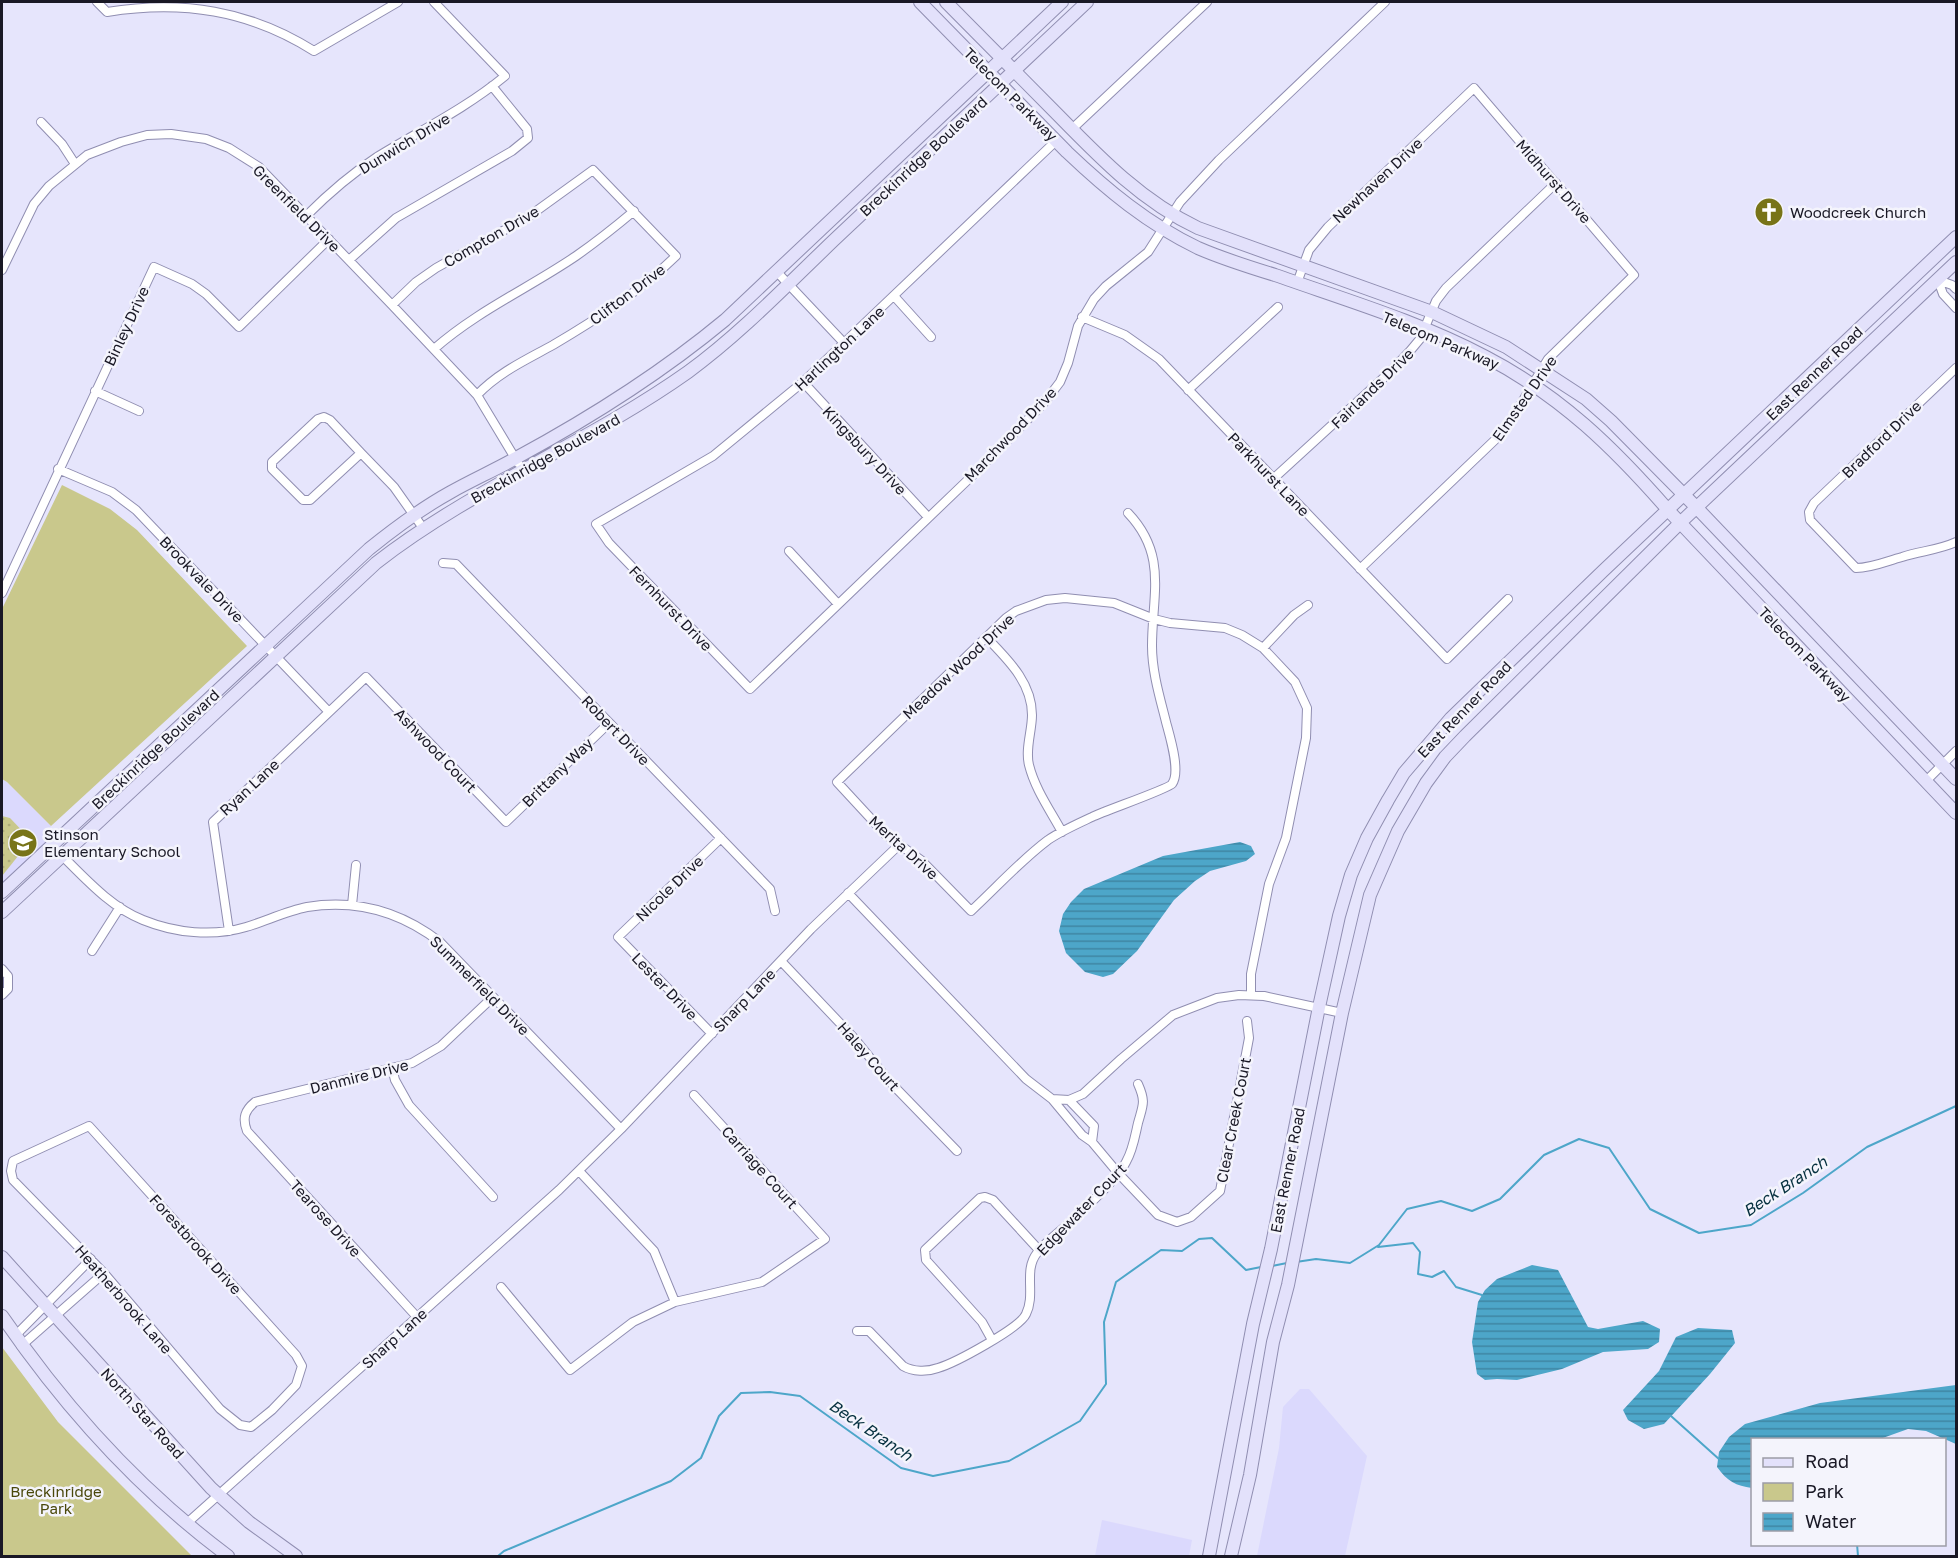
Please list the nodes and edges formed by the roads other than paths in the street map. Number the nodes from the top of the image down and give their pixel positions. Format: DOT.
graph roads {
  1 [pos="97,2"];
  2 [pos="398,2"];
  3 [pos="434,2"];
  4 [pos="920,2"];
  5 [pos="946,2"];
  6 [pos="1062,2"];
  7 [pos="1088,2"];
  8 [pos="1207,2"];
  9 [pos="1384,2"];
  10 [pos="1002,58"];
  11 [pos="1014,71"];
  12 [pos="988,72"];
  13 [pos="1000,83"];
  14 [pos="492,87"];
  15 [pos="1474,88"];
  16 [pos="41,123"];
  17 [pos="1072,129"];
  18 [pos="1058,140"];
  19 [pos="75,164"];
  20 [pos="592,170"];
  21 [pos="1556,183"];
  22 [pos="634,211"];
  23 [pos="1173,215"];
  24 [pos="306,216"];
  25 [pos="1164,230"];
  26 [pos="1956,237"];
  27 [pos="329,239"];
  28 [pos="5,256"];
  29 [pos="349,260"];
  30 [pos="1956,262"];
  31 [pos="1304,266"];
  32 [pos="1925,267"];
  33 [pos="2,270"];
  34 [pos="777,272"];
  35 [pos="1634,275"];
  36 [pos="1938,280"];
  37 [pos="1297,283"];
  38 [pos="788,284"];
  39 [pos="1956,289"];
  40 [pos="894,296"];
  41 [pos="393,305"];
  42 [pos="1278,307"];
  43 [pos="1956,308"];
  44 [pos="1432,312"];
  45 [pos="1082,318"];
  46 [pos="1424,329"];
  47 [pos="931,337"];
  48 [pos="844,343"];
  49 [pos="434,349"];
  50 [pos="1956,368"];
  51 [pos="1541,369"];
  52 [pos="802,382"];
  53 [pos="1532,384"];
  54 [pos="1188,390"];
  55 [pos="95,391"];
  56 [pos="477,395"];
  57 [pos="139,411"];
  58 [pos="361,453"];
  59 [pos="515,459"];
  60 [pos="58,469"];
  61 [pos="523,471"];
  62 [pos="1274,479"];
  63 [pos="1685,496"];
  64 [pos="1697,508"];
  65 [pos="1669,511"];
  66 [pos="1128,513"];
  67 [pos="415,515"];
  68 [pos="928,517"];
  69 [pos="1680,523"];
  70 [pos="596,524"];
  71 [pos="423,528"];
  72 [pos="1956,542"];
  73 [pos="789,552"];
  74 [pos="442,563"];
  75 [pos="1360,569"];
  76 [pos="2,593"];
  77 [pos="1508,599"];
  78 [pos="838,604"];
  79 [pos="1308,605"];
  80 [pos="1154,619"];
  81 [pos="986,637"];
  82 [pos="267,645"];
  83 [pos="1263,648"];
  84 [pos="276,656"];
  85 [pos="366,677"];
  86 [pos="750,688"];
  87 [pos="329,712"];
  88 [pos="609,723"];
  89 [pos="1956,751"];
  90 [pos="1943,764"];
  91 [pos="1956,778"];
  92 [pos="1926,781"];
  93 [pos="837,782"];
  94 [pos="1956,813"];
  95 [pos="506,822"];
  96 [pos="1062,832"];
  97 [pos="720,838"];
  98 [pos="51,845"];
  99 [pos="898,845"];
  100 [pos="62,856"];
  101 [pos="356,865"];
  102 [pos="2,892"];
  103 [pos="848,893"];
  104 [pos="352,905"];
  105 [pos="120,907"];
  106 [pos="775,911"];
  107 [pos="2,912"];
  108 [pos="229,931"];
  109 [pos="618,937"];
  110 [pos="92,951"];
  111 [pos="781,961"];
  112 [pos="2,969"];
  113 [pos="4,991"];
  114 [pos="1251,995"];
  115 [pos="493,997"];
  116 [pos="1319,1007"];
  117 [pos="1342,1013"];
  118 [pos="1247,1021"];
  119 [pos="712,1034"];
  120 [pos="392,1068"];
  121 [pos="1138,1084"];
  122 [pos="694,1095"];
  123 [pos="1052,1099"];
  124 [pos="1069,1100"];
  125 [pos="244,1115"];
  126 [pos="621,1129"];
  127 [pos="1092,1142"];
  128 [pos="957,1151"];
  129 [pos="13,1161"];
  130 [pos="579,1171"];
  131 [pos="1118,1173"];
  132 [pos="493,1197"];
  133 [pos="1039,1250"];
  134 [pos="2,1257"];
  135 [pos="91,1259"];
  136 [pos="104,1273"];
  137 [pos="71,1280"];
  138 [pos="501,1287"];
  139 [pos="82,1292"];
  140 [pos="675,1302"];
  141 [pos="45,1305"];
  142 [pos="2,1316"];
  143 [pos="55,1316"];
  144 [pos="417,1317"];
  145 [pos="857,1331"];
  146 [pos="1251,1336"];
  147 [pos="992,1340"];
  148 [pos="18,1341"];
  149 [pos="1273,1342"];
  150 [pos="251,1427"];
  151 [pos="219,1496"];
  152 [pos="186,1524"];
  153 [pos="228,1557"];
  154 [pos="296,1557"];
  155 [pos="1209,1557"];
  156 [pos="1231,1557"];
  1 -- 2 [label="street"];
  3 -- 14 [label="street, Dunwich Drive"];
  4 -- 12 [label="street, Telecom Parkway"];
  5 -- 10 [label="street, Telecom Parkway"];
  6 -- 10 [label="street, Breckinridge Boulevard"];
  7 -- 11 [label="street, Breckinridge Boulevard"];
  8 -- 17 [label="street"];
  9 -- 23 [label="street, Marchwood Drive"];
  10 -- 11 [label="street, Telecom Parkway"];
  10 -- 12 [label="street, Breckinridge Boulevard"];
  11 -- 13 [label="street, Breckinridge Boulevard"];
  11 -- 17 [label="street, Telecom Parkway"];
  12 -- 13 [label="street, Telecom Parkway"];
  12 -- 34 [label="street, Breckinridge Boulevard"];
  13 -- 18 [label="street, Telecom Parkway"];
  13 -- 38 [label="street, Breckinridge Boulevard"];
  14 -- 24 [label="street, Dunwich Drive"];
  14 -- 29 [label="street"];
  15 -- 21 [label="street, Midhurst Drive"];
  15 -- 31 [label="street, Newhaven Drive"];
  16 -- 19 [label="street"];
  17 -- 23 [label="street, Telecom Parkway"];
  18 -- 25 [label="street, Telecom Parkway"];
  18 -- 40 [label="street, Harlington Lane"];
  19 -- 24 [label="street, Greenfield Drive"];
  19 -- 28 [label="street, Greenfield Drive"];
  20 -- 22 [label="street, Clifton Drive"];
  20 -- 41 [label="street, Compton Drive"];
  21 -- 35 [label="street, Midhurst Drive"];
  21 -- 44 [label="street, Fairlands Drive"];
  22 -- 49 [label="street"];
  22 -- 56 [label="street, Clifton Drive"];
  23 -- 25 [label="street, Marchwood Drive"];
  23 -- 31 [label="street, Telecom Parkway"];
  24 -- 27 [label="street, Greenfield Drive"];
  25 -- 37 [label="street, Telecom Parkway"];
  25 -- 45 [label="street, Marchwood Drive"];
  26 -- 32 [label="street, East Renner Road"];
  27 -- 29 [label="street, Greenfield Drive"];
  27 -- 55 [label="street, Binley Drive"];
  28 -- 33 [label="street, Greenfield Drive"];
  29 -- 41 [label="street, Greenfield Drive"];
  30 -- 36 [label="street, East Renner Road"];
  31 -- 37 [label="street, Newhaven Drive"];
  31 -- 44 [label="street, Telecom Parkway"];
  32 -- 36 [label="street"];
  32 -- 63 [label="street, East Renner Road"];
  34 -- 38 [label="street"];
  34 -- 59 [label="street, Breckinridge Boulevard"];
  35 -- 51 [label="street, Elmsted Drive"];
  36 -- 39 [label="street"];
  36 -- 43 [label="street"];
  36 -- 64 [label="street, East Renner Road"];
  37 -- 46 [label="street, Telecom Parkway"];
  38 -- 48 [label="street"];
  38 -- 61 [label="street, Breckinridge Boulevard"];
  40 -- 47 [label="street"];
  40 -- 48 [label="street, Harlington Lane"];
  41 -- 49 [label="street, Greenfield Drive"];
  42 -- 54 [label="street"];
  44 -- 46 [label="street, Fairlands Drive"];
  44 -- 51 [label="street, Telecom Parkway"];
  45 -- 54 [label="street, Parkhurst Lane"];
  45 -- 68 [label="street, Marchwood Drive"];
  46 -- 53 [label="street, Telecom Parkway"];
  46 -- 62 [label="street, Fairlands Drive"];
  48 -- 52 [label="street, Harlington Lane"];
  49 -- 56 [label="street, Greenfield Drive"];
  50 -- 72 [label="street, Bradford Drive"];
  51 -- 53 [label="street, Elmsted Drive"];
  51 -- 63 [label="street, Telecom Parkway"];
  52 -- 68 [label="street, Kingsbury Drive"];
  52 -- 70 [label="street, Harlington Lane"];
  53 -- 65 [label="street, Telecom Parkway"];
  53 -- 75 [label="street, Elmsted Drive"];
  54 -- 62 [label="street, Parkhurst Lane"];
  55 -- 57 [label="street"];
  55 -- 60 [label="street, Binley Drive"];
  56 -- 59 [label="street, Greenfield Drive"];
  58 -- 58 [label="street"];
  58 -- 67 [label="street"];
  59 -- 61 [label="street, Greenfield Drive"];
  59 -- 67 [label="street, Breckinridge Boulevard"];
  60 -- 76 [label="street, Binley Drive"];
  60 -- 82 [label="street, Brookvale Drive"];
  61 -- 71 [label="street, Breckinridge Boulevard"];
  62 -- 75 [label="street, Parkhurst Lane"];
  63 -- 64 [label="street, Telecom Parkway"];
  63 -- 65 [label="street, East Renner Road"];
  64 -- 69 [label="street, East Renner Road"];
  64 -- 90 [label="street, Telecom Parkway"];
  65 -- 69 [label="street, Telecom Parkway"];
  65 -- 116 [label="street, East Renner Road"];
  66 -- 80 [label="street"];
  67 -- 71 [label="street"];
  67 -- 82 [label="street, Breckinridge Boulevard"];
  68 -- 78 [label="street, Marchwood Drive"];
  69 -- 92 [label="street, Telecom Parkway"];
  69 -- 117 [label="street, East Renner Road"];
  70 -- 86 [label="street, Fernhurst Drive"];
  71 -- 84 [label="street, Breckinridge Boulevard"];
  73 -- 78 [label="street"];
  74 -- 88 [label="street, Robert Drive"];
  75 -- 77 [label="street, Parkhurst Lane"];
  78 -- 86 [label="street, Marchwood Drive"];
  79 -- 83 [label="street"];
  80 -- 81 [label="street, Meadow Wood Drive"];
  80 -- 83 [label="street, Meadow Wood Drive"];
  80 -- 96 [label="street"];
  81 -- 93 [label="street, Meadow Wood Drive"];
  81 -- 96 [label="street"];
  82 -- 84 [label="street, Brookvale Drive"];
  82 -- 98 [label="street, Breckinridge Boulevard"];
  83 -- 114 [label="street, Meadow Wood Drive"];
  84 -- 87 [label="street, Brookvale Drive"];
  84 -- 100 [label="street, Breckinridge Boulevard"];
  85 -- 87 [label="street, Ryan Lane"];
  85 -- 95 [label="street, Ashwood Court"];
  87 -- 108 [label="street, Ryan Lane"];
  88 -- 95 [label="street, Brittany Way"];
  88 -- 97 [label="street, Robert Drive"];
  89 -- 90 [label="street"];
  90 -- 91 [label="street, Telecom Parkway"];
  90 -- 92 [label="street"];
  92 -- 94 [label="street, Telecom Parkway"];
  93 -- 99 [label="street, Merita Drive"];
  96 -- 99 [label="street, Merita Drive"];
  97 -- 106 [label="street, Robert Drive"];
  97 -- 109 [label="street, Nicole Drive"];
  98 -- 100 [label="street, Summerfield Drive"];
  98 -- 102 [label="street, Breckinridge Boulevard"];
  99 -- 103 [label="street, Sharp Lane"];
  100 -- 105 [label="street, Summerfield Drive"];
  100 -- 107 [label="street, Breckinridge Boulevard"];
  101 -- 104 [label="street"];
  103 -- 111 [label="street, Sharp Lane"];
  103 -- 123 [label="street"];
  104 -- 108 [label="street, Summerfield Drive"];
  104 -- 115 [label="street, Summerfield Drive"];
  105 -- 108 [label="street, Summerfield Drive"];
  105 -- 110 [label="street"];
  109 -- 119 [label="street, Lester Drive"];
  111 -- 119 [label="street, Sharp Lane"];
  111 -- 128 [label="street, Haley Court"];
  112 -- 113 [label="street"];
  114 -- 116 [label="street"];
  114 -- 124 [label="street"];
  115 -- 120 [label="street, Danmire Drive"];
  115 -- 126 [label="street, Summerfield Drive"];
  116 -- 117 [label="street"];
  116 -- 146 [label="street, East Renner Road"];
  117 -- 149 [label="street, East Renner Road"];
  118 -- 131 [label="street, Clear Creek Court"];
  119 -- 126 [label="street, Sharp Lane"];
  120 -- 125 [label="street, Danmire Drive"];
  120 -- 132 [label="street"];
  121 -- 131 [label="street, Edgewater Court"];
  122 -- 140 [label="street, Carriage Court"];
  123 -- 124 [label="street"];
  123 -- 127 [label="street"];
  124 -- 127 [label="street"];
  125 -- 144 [label="street, Tearose Drive"];
  126 -- 130 [label="street, Sharp Lane"];
  127 -- 131 [label="street"];
  129 -- 135 [label="street, Heatherbrook Lane"];
  129 -- 150 [label="street, Forestbrook Drive"];
  130 -- 140 [label="street"];
  130 -- 144 [label="street, Sharp Lane"];
  131 -- 133 [label="street, Edgewater Court"];
  133 -- 147 [label="street, Edgewater Court"];
  133 -- 147 [label="street"];
  134 -- 141 [label="street, North Star Road"];
  135 -- 136 [label="street, Heatherbrook Lane"];
  135 -- 137 [label="street"];
  136 -- 139 [label="street"];
  136 -- 150 [label="street, Heatherbrook Lane"];
  137 -- 139 [label="street"];
  137 -- 141 [label="street"];
  138 -- 140 [label="street"];
  139 -- 143 [label="street"];
  141 -- 143 [label="street, North Star Road"];
  141 -- 148 [label="street"];
  142 -- 148 [label="street"];
  143 -- 148 [label="street"];
  143 -- 151 [label="street, North Star Road"];
  144 -- 151 [label="street, Sharp Lane"];
  145 -- 147 [label="street, Edgewater Court"];
  146 -- 149 [label="street"];
  146 -- 155 [label="street, East Renner Road"];
  148 -- 152 [label="street"];
  149 -- 156 [label="street, East Renner Road"];
  151 -- 152 [label="street, Sharp Lane"];
  151 -- 154 [label="street, North Star Road"];
  152 -- 153 [label="street"];
}
